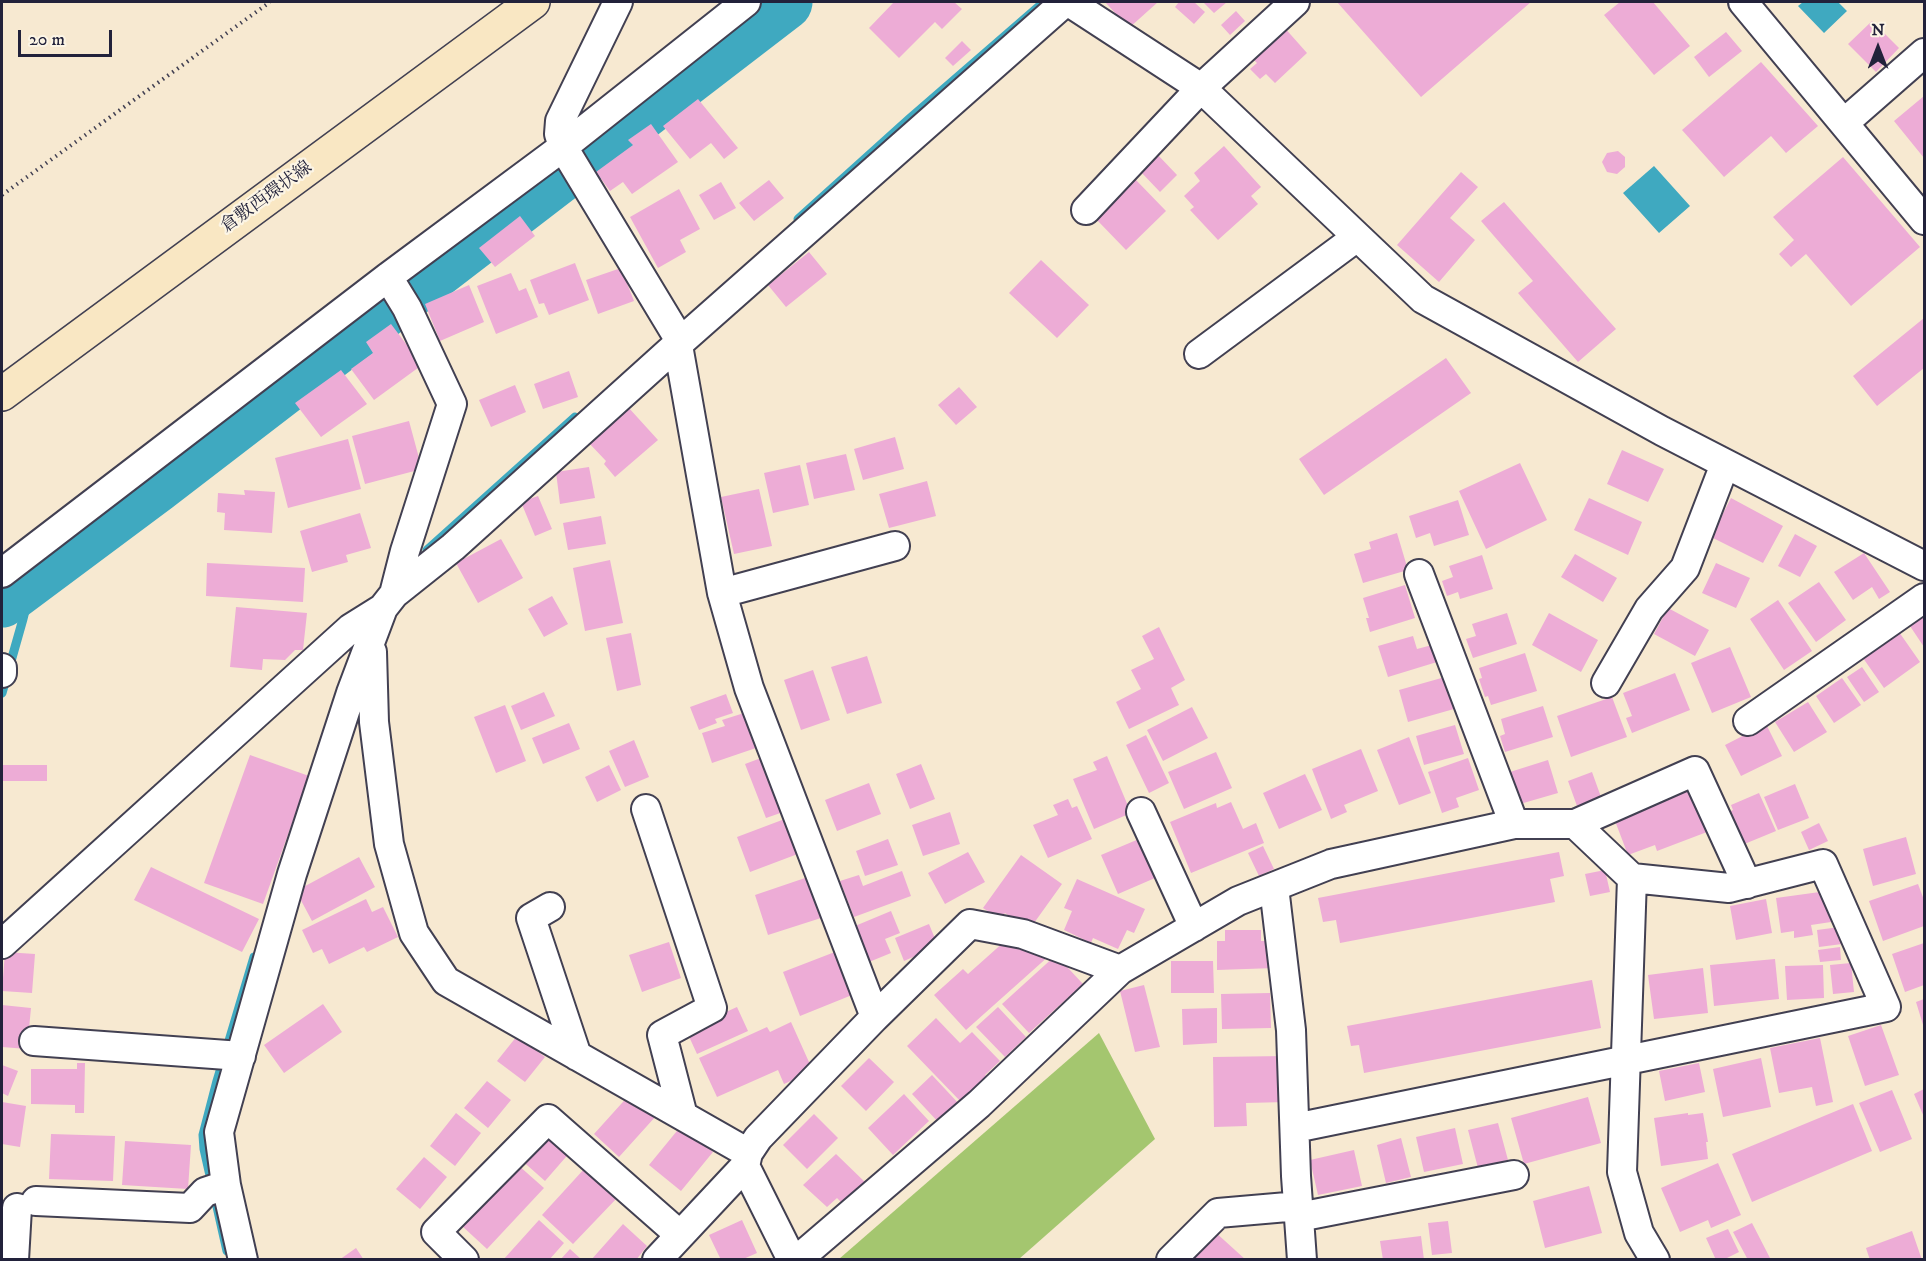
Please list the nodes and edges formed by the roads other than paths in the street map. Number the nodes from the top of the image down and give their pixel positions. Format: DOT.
graph roads {
  1 [pos="533,2"];
  2 [pos="618,2"];
  3 [pos="746,2"];
  4 [pos="1067,2"];
  5 [pos="1296,2"];
  6 [pos="1743,2"];
  7 [pos="1924,53"];
  8 [pos="1201,88"];
  9 [pos="1844,123"];
  10 [pos="571,158"];
  11 [pos="1086,210"];
  12 [pos="1924,220"];
  13 [pos="1357,237"];
  14 [pos="397,291"];
  15 [pos="675,334"];
  16 [pos="1199,354"];
  17 [pos="2,394"];
  18 [pos="1725,464"];
  19 [pos="894,546"];
  20 [pos="1924,566"];
  21 [pos="2,573"];
  22 [pos="1419,574"];
  23 [pos="722,593"];
  24 [pos="1924,598"];
  25 [pos="383,611"];
  26 [pos="2,668"];
  27 [pos="2,673"];
  28 [pos="1606,683"];
  29 [pos="1748,721"];
  30 [pos="646,809"];
  31 [pos="1141,812"];
  32 [pos="1514,824"];
  33 [pos="1575,824"];
  34 [pos="1632,878"];
  35 [pos="1747,884"];
  36 [pos="1274,887"];
  37 [pos="550,907"];
  38 [pos="1194,927"];
  39 [pos="2,944"];
  40 [pos="1120,970"];
  41 [pos="875,1017"];
  42 [pos="34,1041"];
  43 [pos="230,1055"];
  44 [pos="577,1056"];
  45 [pos="1625,1061"];
  46 [pos="683,1116"];
  47 [pos="1295,1128"];
  48 [pos="746,1159"];
  49 [pos="1514,1174"];
  50 [pos="216,1188"];
  51 [pos="1299,1211"];
  52 [pos="680,1235"];
  53 [pos="14,1260"];
  54 [pos="243,1260"];
  55 [pos="464,1260"];
  56 [pos="657,1260"];
  57 [pos="792,1260"];
  58 [pos="797,1260"];
  59 [pos="1171,1260"];
  60 [pos="1302,1260"];
  61 [pos="1655,1260"];
  1 -- 17 [label="main road, 倉敷西環状線"];
  2 -- 10 [label="street"];
  3 -- 10 [label="street"];
  4 -- 8 [label="street"];
  4 -- 15 [label="street"];
  5 -- 8 [label="street"];
  6 -- 9 [label="street"];
  7 -- 9 [label="street"];
  8 -- 11 [label="street"];
  8 -- 13 [label="street"];
  9 -- 12 [label="street"];
  10 -- 14 [label="street"];
  10 -- 15 [label="street"];
  13 -- 16 [label="street"];
  13 -- 18 [label="street"];
  14 -- 21 [label="street"];
  14 -- 25 [label="street"];
  15 -- 23 [label="street"];
  15 -- 25 [label="street"];
  18 -- 20 [label="street"];
  18 -- 28 [label="street"];
  19 -- 23 [label="street"];
  22 -- 32 [label="street"];
  23 -- 41 [label="street"];
  24 -- 29 [label="street"];
  25 -- 39 [label="street"];
  25 -- 43 [label="street"];
  25 -- 44 [label="street"];
  26 -- 27 [label="street"];
  30 -- 46 [label="street"];
  31 -- 38 [label="street"];
  32 -- 33 [label="street"];
  32 -- 36 [label="street"];
  33 -- 34 [label="street"];
  33 -- 35 [label="street"];
  34 -- 35 [label="street"];
  34 -- 45 [label="street"];
  35 -- 45 [label="street"];
  36 -- 38 [label="street"];
  36 -- 47 [label="street"];
  37 -- 44 [label="street"];
  38 -- 40 [label="street"];
  40 -- 41 [label="street"];
  40 -- 58 [label="street"];
  41 -- 48 [label="street"];
  42 -- 43 [label="street"];
  43 -- 50 [label="street"];
  44 -- 46 [label="street"];
  45 -- 47 [label="street"];
  45 -- 61 [label="street"];
  46 -- 48 [label="street"];
  47 -- 51 [label="street"];
  48 -- 52 [label="street"];
  48 -- 57 [label="street"];
  49 -- 51 [label="street"];
  50 -- 53 [label="street"];
  50 -- 54 [label="street"];
  51 -- 59 [label="street"];
  51 -- 60 [label="street"];
  52 -- 55 [label="street"];
  52 -- 56 [label="street"];
}
